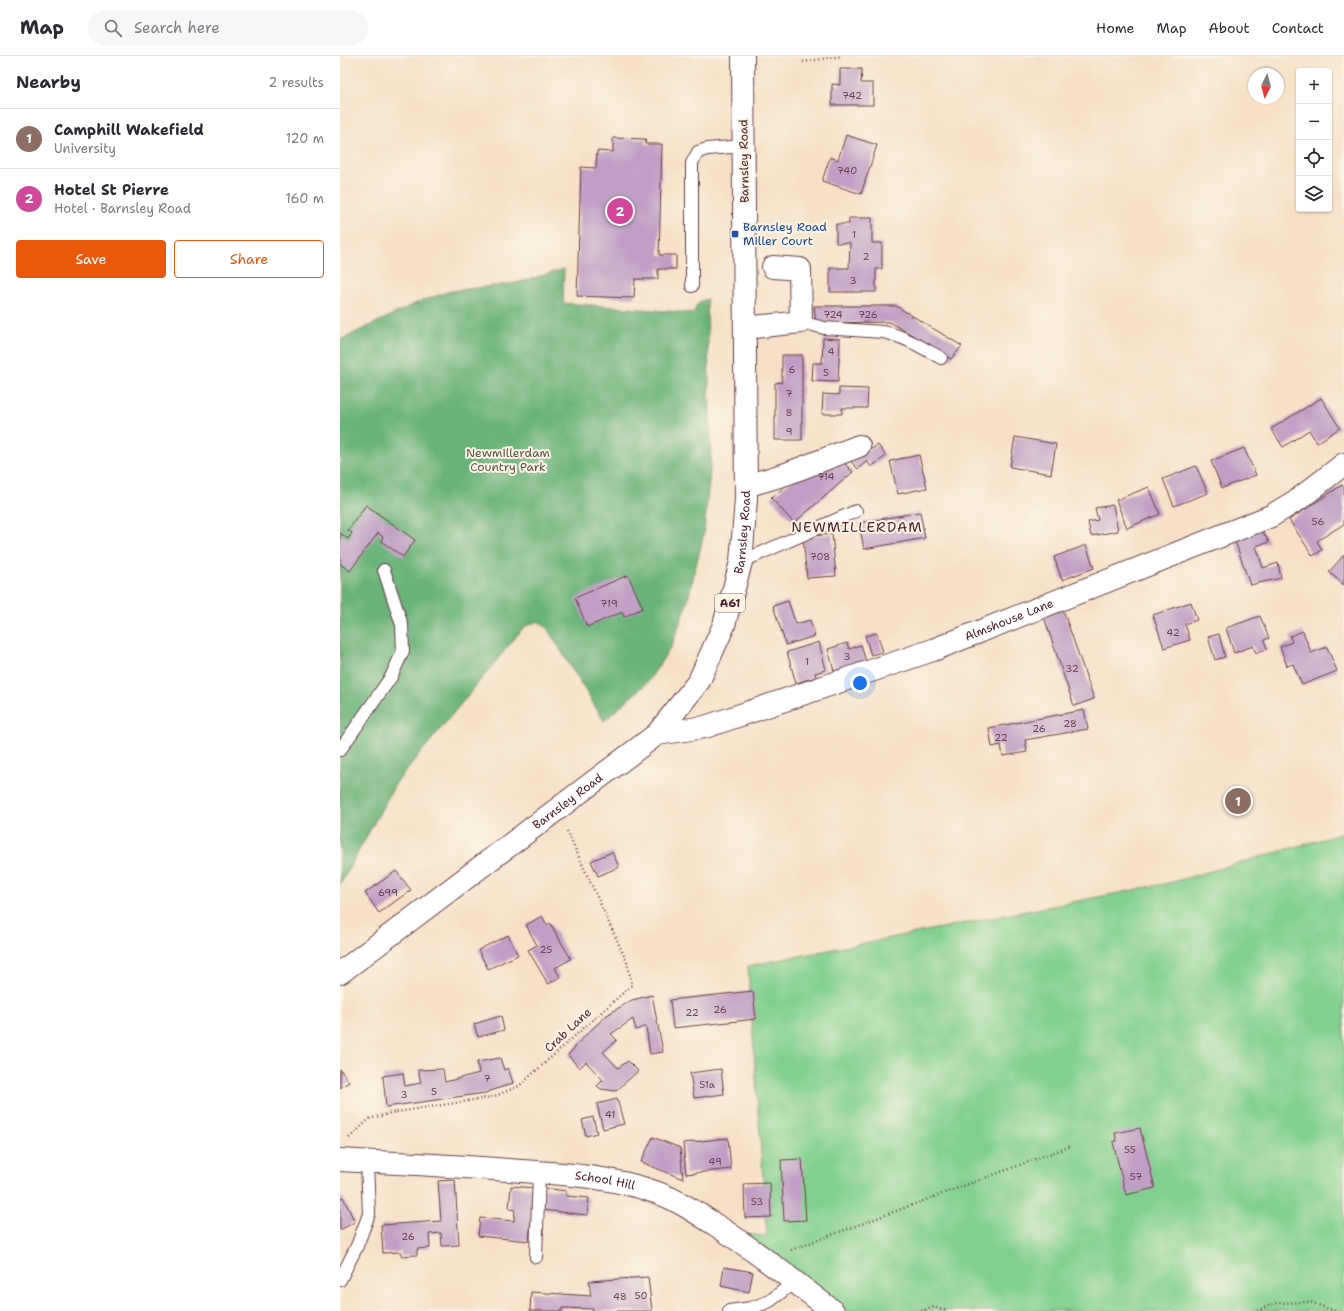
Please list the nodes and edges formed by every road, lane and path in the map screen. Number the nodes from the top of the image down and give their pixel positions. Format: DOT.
graph roads {
  1 [pos="743,56"];
  2 [pos="842,56"];
  3 [pos="803,62"];
  4 [pos="744,146"];
  5 [pos="773,267"];
  6 [pos="692,286"];
  7 [pos="800,322"];
  8 [pos="746,328"];
  9 [pos="941,358"];
  10 [pos="859,446"];
  11 [pos="1344,464"];
  12 [pos="746,486"];
  13 [pos="856,511"];
  14 [pos="741,562"];
  15 [pos="384,570"];
  16 [pos="657,734"];
  17 [pos="340,750"];
  18 [pos="558,810"];
  19 [pos="340,973"];
  20 [pos="1071,1146"];
  21 [pos="343,1150"];
  22 [pos="368,1162"];
  23 [pos="539,1172"];
  24 [pos="536,1257"];
  25 [pos="766,1260"];
  26 [pos="340,1280"];
  27 [pos="794,1282"];
  28 [pos="729,1311"];
  29 [pos="833,1311"];
  30 [pos="920,1311"];
  31 [pos="946,1311"];
  32 [pos="1257,1311"];
  33 [pos="1335,1311"];
  1 -- 4 [label="street, Barnsley Road / A61"];
  2 -- 3 [label="path"];
  4 -- 6 [label="lane"];
  4 -- 8 [label="street, Barnsley Road / A61"];
  5 -- 7 [label="street"];
  7 -- 8 [label="street"];
  7 -- 9 [label="lane"];
  8 -- 12 [label="street, Barnsley Road / A61"];
  10 -- 12 [label="street"];
  11 -- 16 [label="street, Almshouse Lane"];
  12 -- 14 [label="street, Barnsley Road / A61"];
  13 -- 14 [label="lane"];
  14 -- 16 [label="street, Barnsley Road / A61"];
  15 -- 17 [label="lane"];
  16 -- 18 [label="street, Barnsley Road / A61"];
  18 -- 19 [label="street, Barnsley Road / A61"];
  18 -- 21 [label="path, Crab Lane"];
  20 -- 25 [label="path"];
  21 -- 22 [label="street, School Hill"];
  22 -- 23 [label="street, School Hill"];
  22 -- 26 [label="lane"];
  23 -- 24 [label="lane"];
  23 -- 25 [label="street, School Hill"];
  25 -- 27 [label="street, School Hill"];
  27 -- 28 [label="lane"];
  27 -- 29 [label="street, School Hill"];
  30 -- 31 [label="path"];
  32 -- 33 [label="path"];
}
